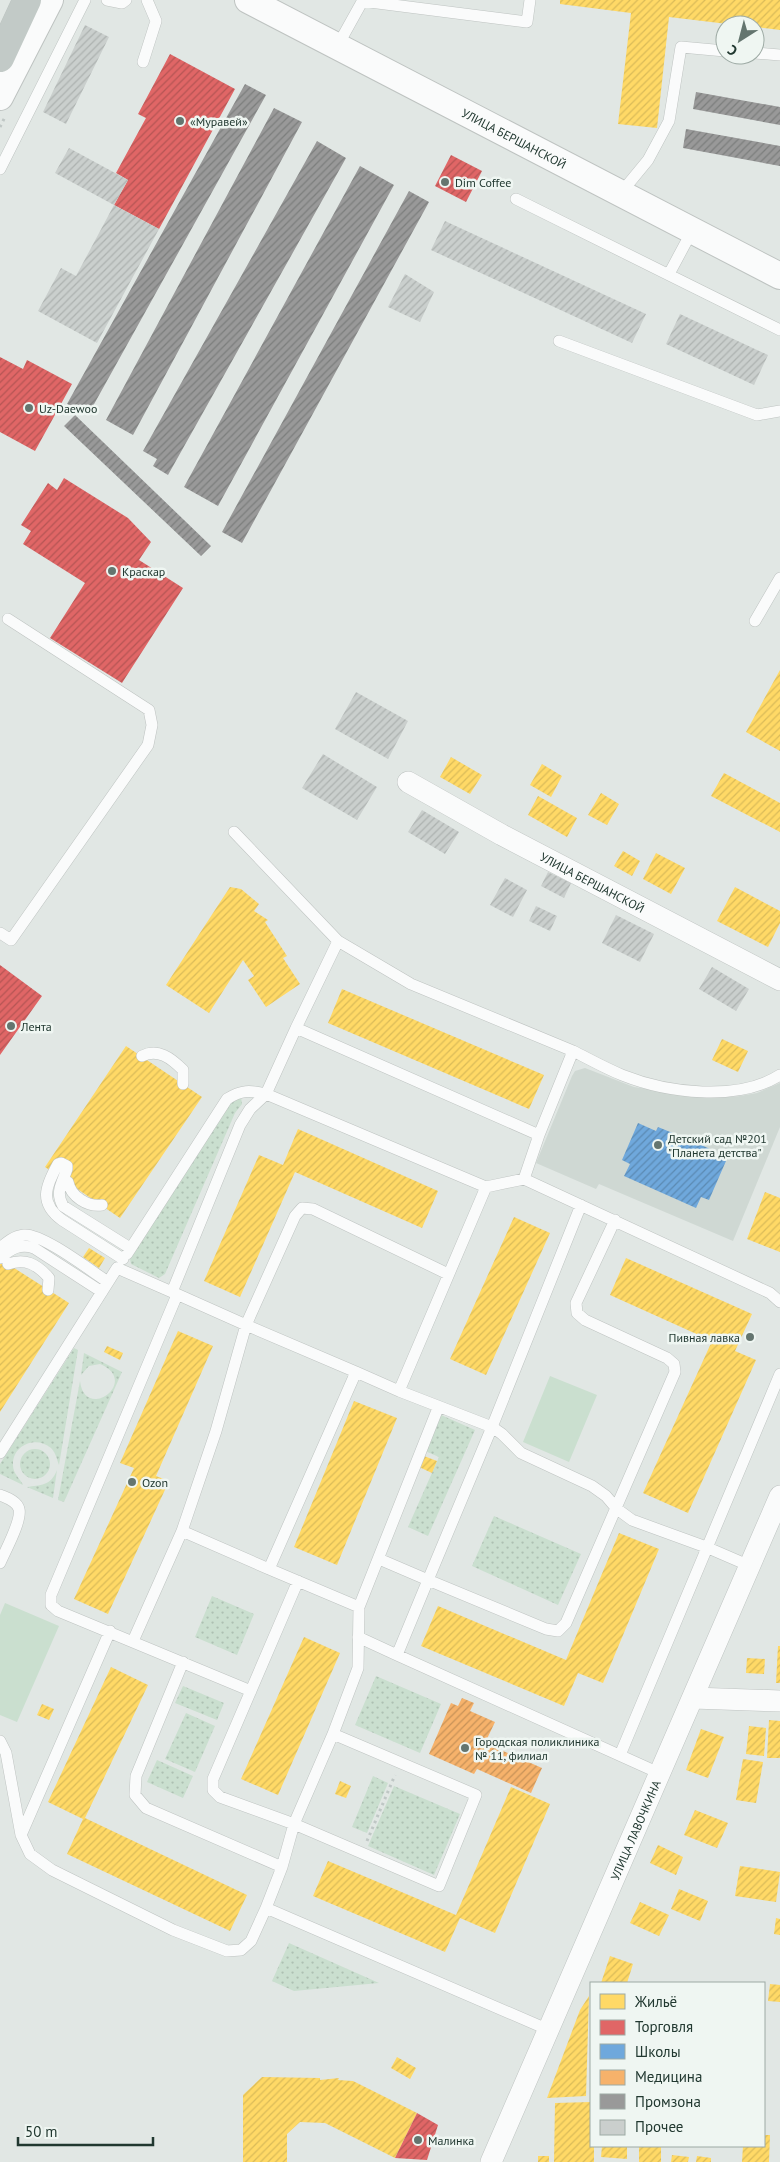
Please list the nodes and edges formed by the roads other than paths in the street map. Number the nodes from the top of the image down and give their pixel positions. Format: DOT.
graph roads {
  1 [pos="27,0"];
  2 [pos="50,0"];
  3 [pos="86,0"];
  4 [pos="107,0"];
  5 [pos="126,0"];
  6 [pos="147,0"];
  7 [pos="248,0"];
  8 [pos="530,0"];
  9 [pos="362,1"];
  10 [pos="338,45"];
  11 [pos="715,49"];
  12 [pos="765,54"];
  13 [pos="780,55"];
  14 [pos="0,58"];
  15 [pos="143,62"];
  16 [pos="0,96"];
  17 [pos="0,169"];
  18 [pos="620,194"];
  19 [pos="516,199"];
  20 [pos="692,231"];
  21 [pos="669,274"];
  22 [pos="780,276"];
  23 [pos="780,330"];
  24 [pos="559,341"];
  25 [pos="780,411"];
  26 [pos="780,578"];
  27 [pos="8,619"];
  28 [pos="755,621"];
  29 [pos="408,782"];
  30 [pos="234,832"];
  31 [pos="0,932"];
  32 [pos="338,941"];
  33 [pos="780,980"];
  34 [pos="296,1028"];
  35 [pos="573,1051"];
  36 [pos="142,1056"];
  37 [pos="780,1076"];
  38 [pos="183,1084"];
  39 [pos="266,1094"];
  40 [pos="540,1135"];
  41 [pos="524,1179"];
  42 [pos="68,1182"];
  43 [pos="486,1187"];
  44 [pos="581,1204"];
  45 [pos="102,1205"];
  46 [pos="615,1220"];
  47 [pos="0,1248"];
  48 [pos="130,1248"];
  49 [pos="4,1261"];
  50 [pos="120,1263"];
  51 [pos="448,1274"];
  52 [pos="105,1287"];
  53 [pos="48,1290"];
  54 [pos="174,1293"];
  55 [pos="780,1302"];
  56 [pos="246,1325"];
  57 [pos="356,1372"];
  58 [pos="780,1374"];
  59 [pos="399,1391"];
  60 [pos="438,1408"];
  61 [pos="492,1427"];
  62 [pos="0,1453"];
  63 [pos="0,1495"];
  64 [pos="780,1496"];
  65 [pos="616,1509"];
  66 [pos="182,1531"];
  67 [pos="706,1547"];
  68 [pos="379,1559"];
  69 [pos="0,1563"];
  70 [pos="750,1566"];
  71 [pos="269,1568"];
  72 [pos="428,1580"];
  73 [pos="298,1581"];
  74 [pos="359,1607"];
  75 [pos="110,1631"];
  76 [pos="358,1637"];
  77 [pos="133,1641"];
  78 [pos="397,1655"];
  79 [pos="183,1662"];
  80 [pos="251,1692"];
  81 [pos="693,1698"];
  82 [pos="780,1701"];
  83 [pos="333,1734"];
  84 [pos="0,1741"];
  85 [pos="620,1756"];
  86 [pos="659,1773"];
  87 [pos="294,1824"];
  88 [pos="21,1835"];
  89 [pos="282,1867"];
  90 [pos="266,1908"];
  91 [pos="549,2030"];
  92 [pos="491,2162"];
  1 -- 14 [label="highway"];
  2 -- 16 [label="street"];
  3 -- 17 [label="lane"];
  4 -- 5 [label="lane"];
  6 -- 15 [label="lane"];
  7 -- 10 [label="street, УЛИЦА БЕРШАНСКОЙ"];
  8 -- 9 [label="lane"];
  9 -- 10 [label="lane"];
  10 -- 18 [label="street, УЛИЦА БЕРШАНСКОЙ"];
  11 -- 18 [label="lane"];
  12 -- 13 [label="lane"];
  18 -- 20 [label="street, УЛИЦА БЕРШАНСКОЙ"];
  19 -- 21 [label="lane"];
  20 -- 21 [label="lane"];
  20 -- 22 [label="street, УЛИЦА БЕРШАНСКОЙ"];
  21 -- 23 [label="lane"];
  24 -- 25 [label="lane"];
  26 -- 28 [label="lane"];
  27 -- 31 [label="lane"];
  29 -- 33 [label="street, УЛИЦА БЕРШАНСКОЙ"];
  30 -- 32 [label="lane"];
  32 -- 34 [label="lane"];
  32 -- 35 [label="lane"];
  34 -- 39 [label="lane"];
  34 -- 40 [label="lane"];
  35 -- 37 [label="lane"];
  35 -- 40 [label="lane"];
  36 -- 38 [label="lane"];
  39 -- 43 [label="lane"];
  39 -- 48 [label="lane"];
  39 -- 54 [label="lane"];
  40 -- 41 [label="lane"];
  41 -- 43 [label="lane"];
  41 -- 44 [label="lane"];
  42 -- 45 [label="lane"];
  43 -- 51 [label="lane"];
  44 -- 46 [label="lane"];
  44 -- 61 [label="lane"];
  46 -- 55 [label="lane"];
  46 -- 65 [label="lane"];
  47 -- 52 [label="lane"];
  48 -- 50 [label="lane"];
  48 -- 50 [label="lane"];
  49 -- 52 [label="lane"];
  49 -- 53 [label="lane"];
  50 -- 52 [label="lane"];
  50 -- 54 [label="lane"];
  51 -- 56 [label="lane"];
  51 -- 59 [label="lane"];
  52 -- 62 [label="lane"];
  54 -- 56 [label="lane"];
  54 -- 75 [label="lane"];
  56 -- 57 [label="lane"];
  56 -- 66 [label="lane"];
  57 -- 59 [label="lane"];
  57 -- 71 [label="lane"];
  58 -- 67 [label="lane"];
  59 -- 60 [label="lane"];
  60 -- 61 [label="lane"];
  60 -- 68 [label="lane"];
  61 -- 65 [label="lane"];
  61 -- 72 [label="lane"];
  63 -- 69 [label="lane"];
  64 -- 70 [label="street, УЛИЦА ЛАВОЧКИНА"];
  65 -- 67 [label="lane"];
  65 -- 72 [label="lane"];
  66 -- 71 [label="lane"];
  66 -- 77 [label="lane"];
  67 -- 70 [label="lane"];
  67 -- 85 [label="lane"];
  68 -- 72 [label="lane"];
  68 -- 74 [label="lane"];
  70 -- 81 [label="street, УЛИЦА ЛАВОЧКИНА"];
  71 -- 73 [label="lane"];
  72 -- 78 [label="lane"];
  73 -- 74 [label="lane"];
  73 -- 80 [label="lane"];
  74 -- 76 [label="lane"];
  75 -- 77 [label="lane"];
  75 -- 88 [label="lane"];
  76 -- 78 [label="lane"];
  76 -- 83 [label="lane"];
  77 -- 79 [label="lane"];
  78 -- 85 [label="lane"];
  79 -- 80 [label="lane"];
  79 -- 89 [label="lane"];
  80 -- 87 [label="lane"];
  81 -- 82 [label="street"];
  81 -- 86 [label="street, УЛИЦА ЛАВОЧКИНА"];
  83 -- 87 [label="lane"];
  83 -- 87 [label="lane"];
  84 -- 88 [label="lane"];
  85 -- 86 [label="lane"];
  86 -- 91 [label="street, УЛИЦА ЛАВОЧКИНА"];
  87 -- 89 [label="lane"];
  88 -- 90 [label="lane"];
  89 -- 90 [label="lane"];
  90 -- 91 [label="lane"];
  91 -- 92 [label="street, УЛИЦА ЛАВОЧКИНА"];
}
